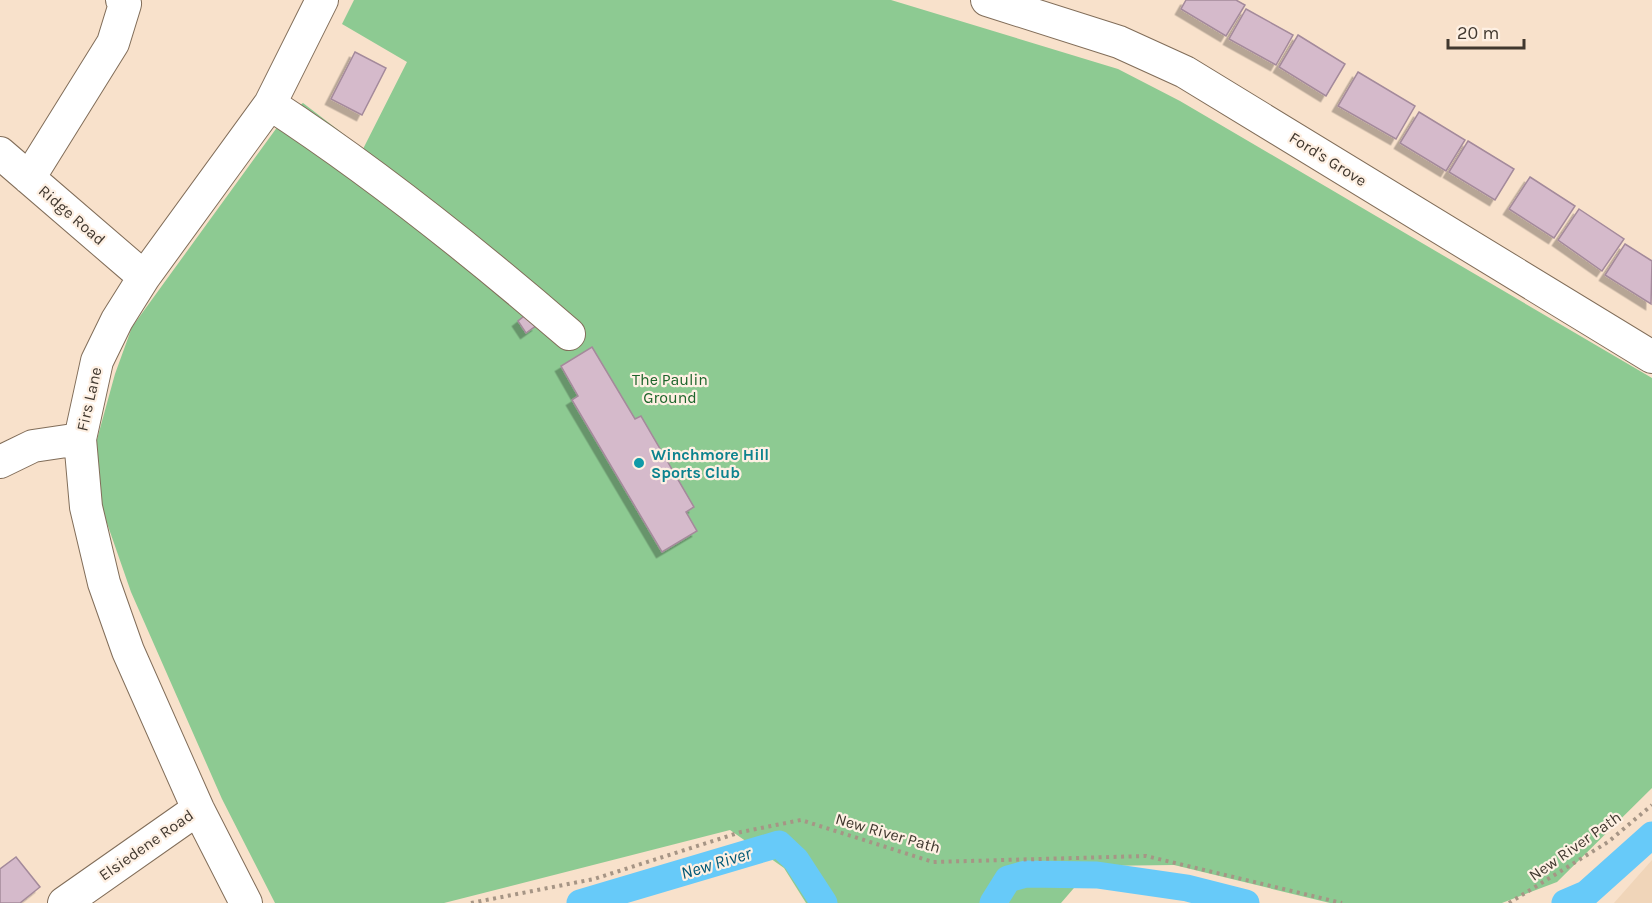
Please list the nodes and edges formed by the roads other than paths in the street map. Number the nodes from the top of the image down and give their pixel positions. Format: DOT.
graph roads {
  1 [pos="122,0"];
  2 [pos="322,0"];
  3 [pos="987,0"];
  4 [pos="270,104"];
  5 [pos="0,153"];
  6 [pos="29,178"];
  7 [pos="144,276"];
  8 [pos="569,334"];
  9 [pos="1652,357"];
  10 [pos="80,439"];
  11 [pos="0,462"];
  12 [pos="198,808"];
  13 [pos="64,903"];
  14 [pos="246,903"];
  1 -- 6 [label="street"];
  2 -- 4 [label="street, Firs Lane"];
  3 -- 9 [label="street, Ford's Grove"];
  4 -- 7 [label="street, Firs Lane"];
  4 -- 8 [label="street"];
  5 -- 6 [label="street, Ridge Road"];
  6 -- 7 [label="street, Ridge Road"];
  7 -- 10 [label="street, Firs Lane"];
  10 -- 11 [label="street"];
  10 -- 12 [label="street, Firs Lane"];
  12 -- 13 [label="street, Elsiedene Road"];
  12 -- 14 [label="street, Firs Lane"];
}
